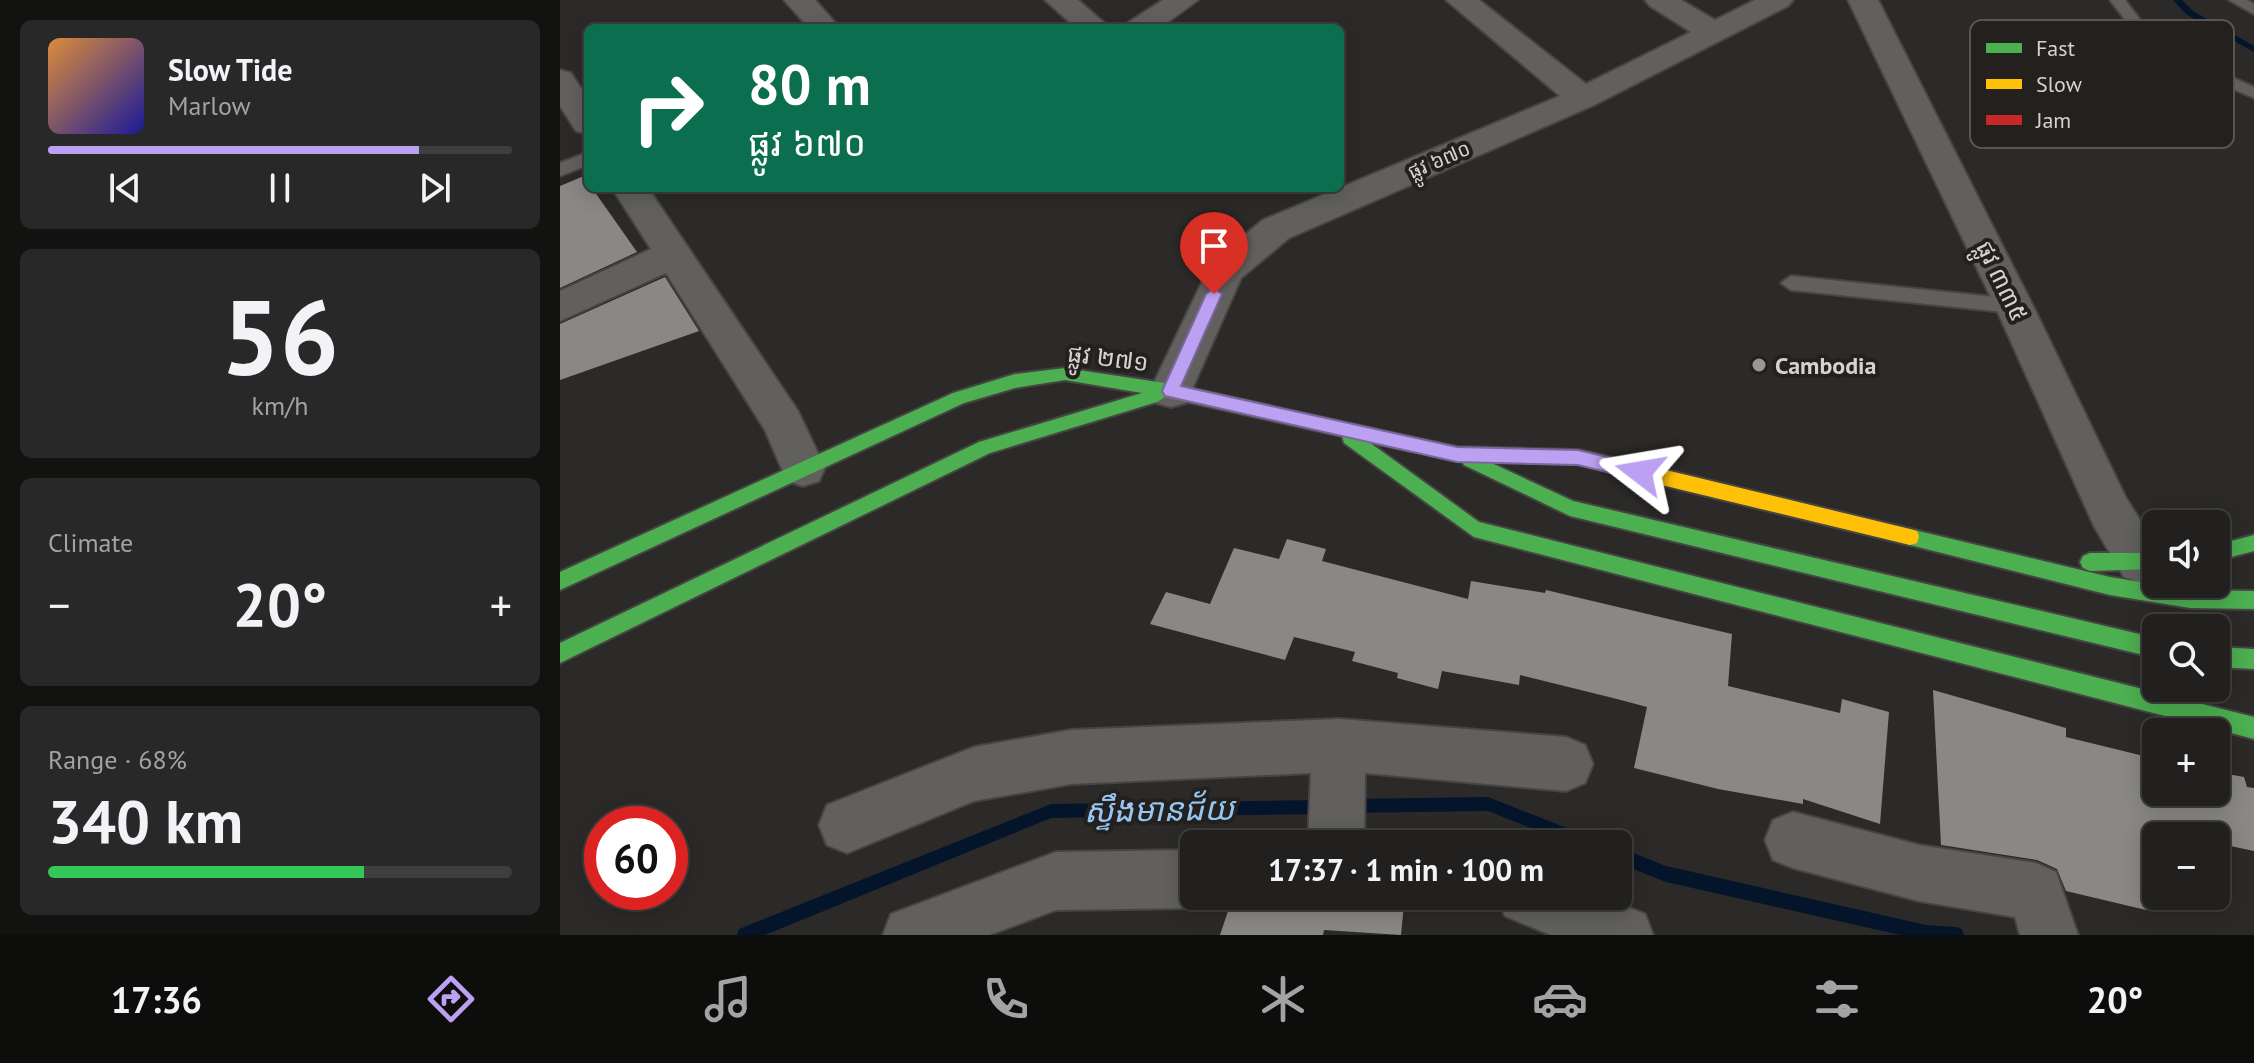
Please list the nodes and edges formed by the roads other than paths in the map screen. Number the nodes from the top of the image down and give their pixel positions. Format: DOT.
graph roads {
  1 [pos="799,0"];
  2 [pos="1060,0"];
  3 [pos="1183,0"];
  4 [pos="1461,0"];
  5 [pos="1660,0"];
  6 [pos="1778,0"];
  7 [pos="1863,0"];
  8 [pos="2117,0"];
  9 [pos="2236,0"];
  10 [pos="2254,10"];
  11 [pos="2133,20"];
  12 [pos="821,24"];
  13 [pos="1090,24"];
  14 [pos="1146,24"];
  15 [pos="1715,33"];
  16 [pos="560,80"];
  17 [pos="2234,84"];
  18 [pos="2254,93"];
  19 [pos="1583,98"];
  20 [pos="584,118"];
  21 [pos="584,160"];
  22 [pos="560,170"];
  23 [pos="633,192"];
  24 [pos="672,254"];
  25 [pos="1791,283"];
  26 [pos="2014,306"];
  27 [pos="560,307"];
  28 [pos="1171,391"];
  29 [pos="1335,427"];
  30 [pos="1457,454"];
  31 [pos="803,468"];
  32 [pos="2254,543"];
  33 [pos="2230,549"];
  34 [pos="2142,554"];
  35 [pos="2008,562"];
  36 [pos="2142,562"];
  37 [pos="560,581"];
  38 [pos="2254,600"];
  39 [pos="2142,645"];
  40 [pos="560,653"];
  41 [pos="2230,658"];
  42 [pos="2254,659"];
  43 [pos="2254,728"];
  44 [pos="1339,761"];
  45 [pos="1566,764"];
  46 [pos="847,825"];
  47 [pos="1336,830"];
  48 [pos="1793,840"];
  49 [pos="1180,879"];
  50 [pos="2046,926"];
  51 [pos="912,935"];
  1 -- 12 [label="street"];
  2 -- 13 [label="street"];
  3 -- 14 [label="street"];
  4 -- 19 [label="street"];
  5 -- 15 [label="street"];
  6 -- 15 [label="street, ផ្លូវ ៦៧០"];
  7 -- 26 [label="street, ផ្លូវ ៣៣៥"];
  8 -- 11 [label="lane"];
  9 -- 10 [label="lane"];
  15 -- 19 [label="street, ផ្លូវ ៦៧០"];
  16 -- 20 [label="street"];
  17 -- 18 [label="lane"];
  19 -- 28 [label="street, ផ្លូវ ៦៧០"];
  21 -- 22 [label="lane"];
  23 -- 24 [label="street"];
  24 -- 27 [label="street"];
  24 -- 31 [label="street"];
  25 -- 26 [label="lane"];
  26 -- 34 [label="street, ផ្លូវ ៣៣៥"];
  28 -- 29 [label="main road"];
  28 -- 31 [label="main road, ផ្លូវ ២៧១"];
  28 -- 40 [label="main road, ផ្លូវ ២៧១"];
  29 -- 30 [label="main road"];
  29 -- 43 [label="main road"];
  30 -- 35 [label="main road"];
  30 -- 39 [label="main road"];
  31 -- 37 [label="main road, ផ្លូវ ២៧១"];
  32 -- 33 [label="main road"];
  35 -- 36 [label="main road"];
  35 -- 38 [label="main road"];
  41 -- 42 [label="main road"];
  44 -- 45 [label="street"];
  44 -- 46 [label="street"];
  44 -- 47 [label="street"];
  48 -- 50 [label="street"];
  49 -- 51 [label="street"];
}
